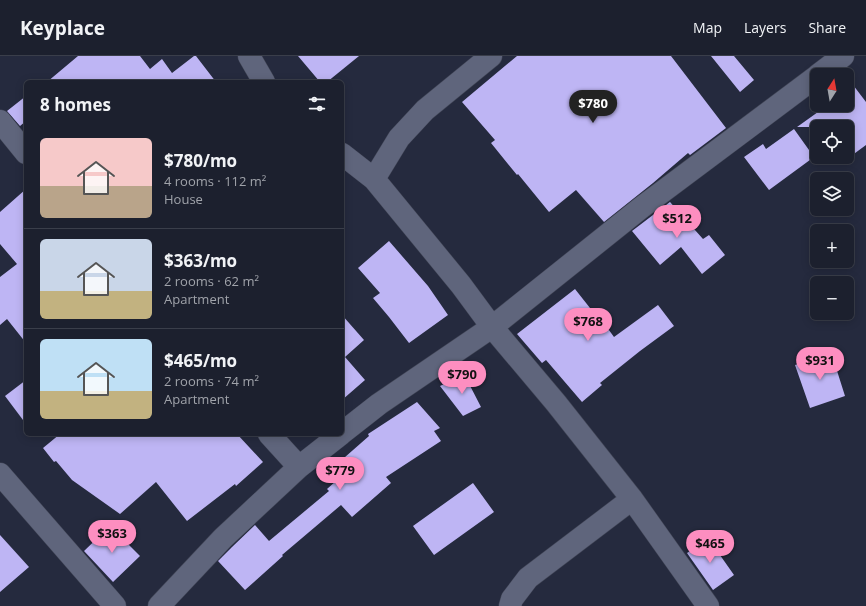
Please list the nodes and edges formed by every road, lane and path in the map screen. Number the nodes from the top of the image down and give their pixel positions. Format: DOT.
graph roads {
  1 [pos="249,56"];
  2 [pos="491,56"];
  3 [pos="843,56"];
  4 [pos="827,68"];
  5 [pos="263,80"];
  6 [pos="810,81"];
  7 [pos="0,121"];
  8 [pos="24,151"];
  9 [pos="344,156"];
  10 [pos="374,179"];
  11 [pos="492,327"];
  12 [pos="344,431"];
  13 [pos="271,436"];
  14 [pos="337,436"];
  15 [pos="299,467"];
  16 [pos="0,474"];
  17 [pos="632,499"];
  18 [pos="115,606"];
  19 [pos="159,606"];
  20 [pos="510,606"];
  21 [pos="708,606"];
  1 -- 5 [label="street"];
  2 -- 10 [label="street"];
  3 -- 4 [label="street"];
  6 -- 11 [label="street"];
  7 -- 8 [label="street"];
  9 -- 10 [label="street"];
  10 -- 11 [label="street"];
  11 -- 12 [label="street"];
  11 -- 17 [label="street"];
  13 -- 15 [label="street"];
  14 -- 15 [label="street"];
  15 -- 19 [label="street"];
  16 -- 18 [label="street"];
  17 -- 20 [label="street"];
  17 -- 21 [label="street"];
}
